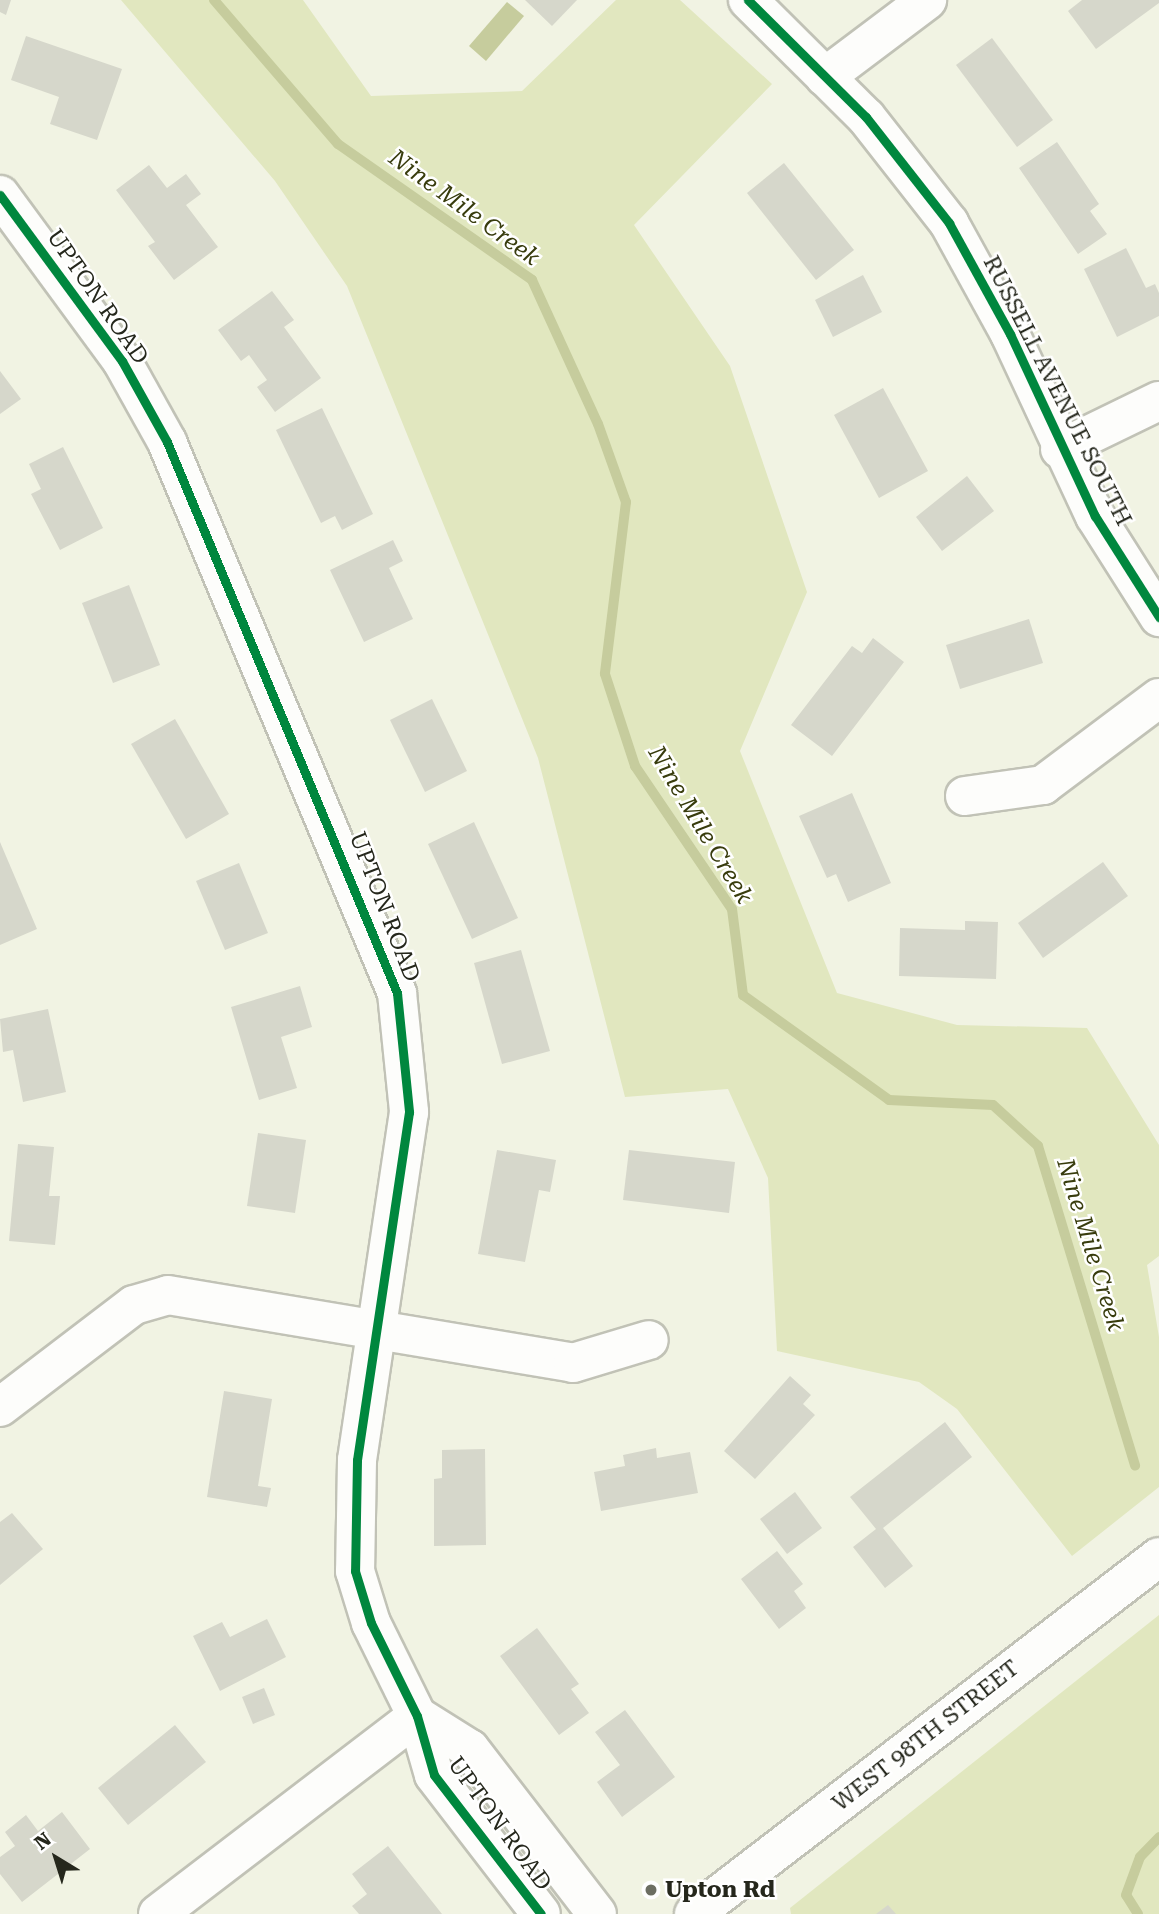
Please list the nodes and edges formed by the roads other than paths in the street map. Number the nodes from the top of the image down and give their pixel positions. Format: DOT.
graph roads {
  1 [pos="748,0"];
  2 [pos="927,0"];
  3 [pos="825,77"];
  4 [pos="0,195"];
  5 [pos="1159,401"];
  6 [pos="1060,449"];
  7 [pos="1159,617"];
  8 [pos="1159,698"];
  9 [pos="965,796"];
  10 [pos="378,1329"];
  11 [pos="649,1340"];
  12 [pos="0,1407"];
  13 [pos="1159,1557"];
  14 [pos="417,1716"];
  15 [pos="703,1911"];
  16 [pos="158,1914"];
  17 [pos="541,1914"];
  18 [pos="597,1914"];
  1 -- 3 [label="street, RUSSELL AVENUE SOUTH"];
  2 -- 3 [label="street"];
  3 -- 6 [label="street, RUSSELL AVENUE SOUTH"];
  4 -- 10 [label="street, UPTON ROAD"];
  5 -- 6 [label="street"];
  6 -- 7 [label="street, RUSSELL AVENUE SOUTH"];
  8 -- 9 [label="street"];
  10 -- 11 [label="street"];
  10 -- 12 [label="street"];
  10 -- 14 [label="street, UPTON ROAD"];
  13 -- 15 [label="street, WEST 98TH STREET"];
  14 -- 16 [label="street"];
  14 -- 17 [label="street, UPTON ROAD"];
  14 -- 18 [label="street, UPTON ROAD"];
}
